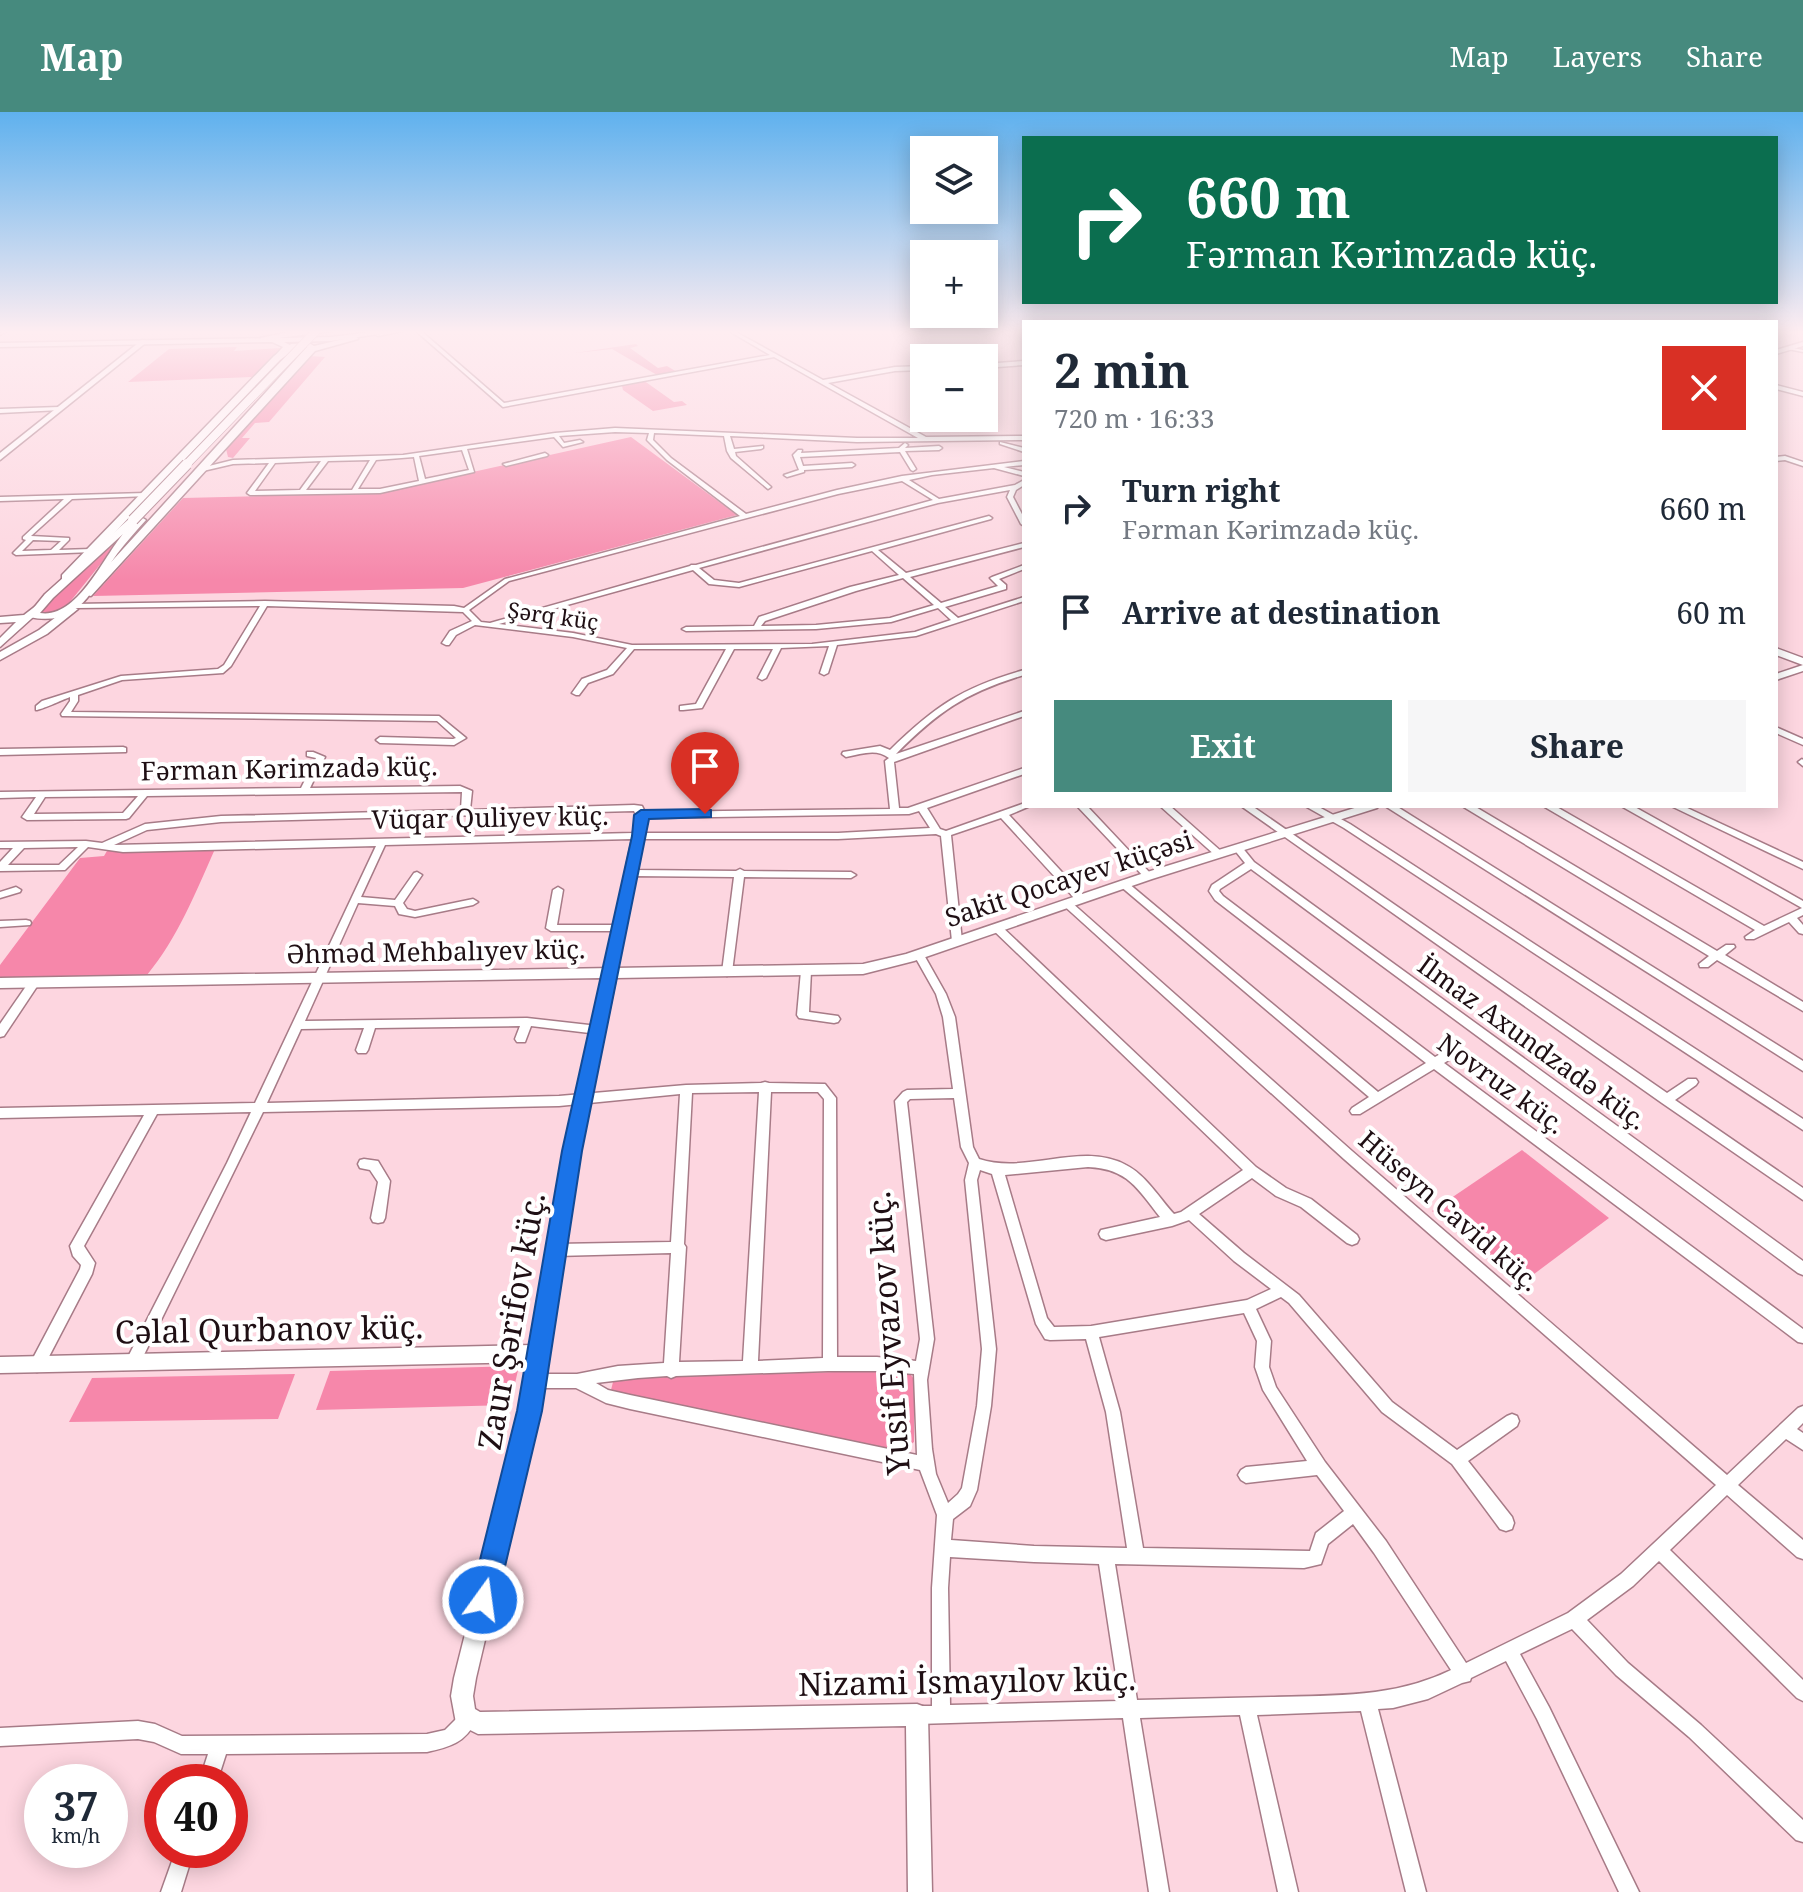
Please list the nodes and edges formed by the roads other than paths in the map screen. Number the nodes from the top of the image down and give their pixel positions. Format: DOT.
graph roads {
  1 [pos="53,414"];
  2 [pos="225,414"];
  3 [pos="227,414"];
  4 [pos="241,414"];
  5 [pos="248,414"];
  6 [pos="251,414"];
  7 [pos="880,414"];
  8 [pos="652,431"];
  9 [pos="208,432"];
  10 [pos="555,435"];
  11 [pos="727,435"];
  12 [pos="1022,438"];
  13 [pos="824,440"];
  14 [pos="974,440"];
  15 [pos="514,441"];
  16 [pos="929,441"];
  17 [pos="580,442"];
  18 [pos="1010,444"];
  19 [pos="761,447"];
  20 [pos="464,448"];
  21 [pos="901,449"];
  22 [pos="1022,449"];
  23 [pos="221,450"];
  24 [pos="730,451"];
  25 [pos="416,455"];
  26 [pos="545,455"];
  27 [pos="796,455"];
  28 [pos="0,457"];
  29 [pos="374,458"];
  30 [pos="326,459"];
  31 [pos="1780,459"];
  32 [pos="522,460"];
  33 [pos="273,461"];
  34 [pos="178,462"];
  35 [pos="233,462"];
  36 [pos="1022,463"];
  37 [pos="506,464"];
  38 [pos="1803,464"];
  39 [pos="852,465"];
  40 [pos="203,466"];
  41 [pos="994,466"];
  42 [pos="801,468"];
  43 [pos="913,469"];
  44 [pos="1022,473"];
  45 [pos="787,475"];
  46 [pos="902,478"];
  47 [pos="422,482"];
  48 [pos="1022,483"];
  49 [pos="768,487"];
  50 [pos="1015,487"];
  51 [pos="354,491"];
  52 [pos="302,492"];
  53 [pos="146,495"];
  54 [pos="70,497"];
  55 [pos="0,499"];
  56 [pos="938,501"];
  57 [pos="744,516"];
  58 [pos="989,518"];
  59 [pos="137,520"];
  60 [pos="1022,521"];
  61 [pos="30,540"];
  62 [pos="1022,546"];
  63 [pos="872,548"];
  64 [pos="91,551"];
  65 [pos="53,552"];
  66 [pos="693,566"];
  67 [pos="1022,568"];
  68 [pos="903,576"];
  69 [pos="85,595"];
  70 [pos="49,596"];
  71 [pos="1022,600"];
  72 [pos="265,603"];
  73 [pos="939,606"];
  74 [pos="74,607"];
  75 [pos="465,610"];
  76 [pos="34,614"];
  77 [pos="0,620"];
  78 [pos="957,621"];
  79 [pos="477,623"];
  80 [pos="490,626"];
  81 [pos="756,628"];
  82 [pos="530,629"];
  83 [pos="686,629"];
  84 [pos="471,635"];
  85 [pos="519,641"];
  86 [pos="446,643"];
  87 [pos="0,644"];
  88 [pos="833,645"];
  89 [pos="632,647"];
  90 [pos="731,647"];
  91 [pos="778,647"];
  92 [pos="1778,652"];
  93 [pos="0,654"];
  94 [pos="1803,665"];
  95 [pos="824,673"];
  96 [pos="1022,673"];
  97 [pos="1778,676"];
  98 [pos="762,678"];
  99 [pos="576,693"];
  100 [pos="74,694"];
  101 [pos="39,708"];
  102 [pos="683,708"];
  103 [pos="1022,714"];
  104 [pos="1778,731"];
  105 [pos="380,740"];
  106 [pos="1803,742"];
  107 [pos="123,750"];
  108 [pos="0,752"];
  109 [pos="310,754"];
  110 [pos="846,754"];
  111 [pos="892,756"];
  112 [pos="1022,772"];
  113 [pos="305,790"];
  114 [pos="145,793"];
  115 [pos="43,794"];
  116 [pos="0,795"];
  117 [pos="921,806"];
  118 [pos="1022,807"];
  119 [pos="1084,808"];
  120 [pos="1167,808"];
  121 [pos="1249,808"];
  122 [pos="1313,808"];
  123 [pos="1367,808"];
  124 [pos="1393,808"];
  125 [pos="1470,808"];
  126 [pos="1551,808"];
  127 [pos="1629,808"];
  128 [pos="1680,808"];
  129 [pos="895,811"];
  130 [pos="465,812"];
  131 [pos="1002,813"];
  132 [pos="641,815"];
  133 [pos="1332,819"];
  134 [pos="941,832"];
  135 [pos="1283,834"];
  136 [pos="640,836"];
  137 [pos="382,842"];
  138 [pos="86,844"];
  139 [pos="0,845"];
  140 [pos="21,845"];
  141 [pos="102,847"];
  142 [pos="1238,848"];
  143 [pos="1219,854"];
  144 [pos="1251,864"];
  145 [pos="1803,866"];
  146 [pos="740,872"];
  147 [pos="632,873"];
  148 [pos="417,875"];
  149 [pos="851,875"];
  150 [pos="1148,876"];
  151 [pos="1124,885"];
  152 [pos="16,890"];
  153 [pos="558,890"];
  154 [pos="0,895"];
  155 [pos="1081,899"];
  156 [pos="355,900"];
  157 [pos="473,902"];
  158 [pos="398,903"];
  159 [pos="1067,904"];
  160 [pos="1803,908"];
  161 [pos="1790,917"];
  162 [pos="26,923"];
  163 [pos="0,924"];
  164 [pos="996,927"];
  165 [pos="620,928"];
  166 [pos="1763,930"];
  167 [pos="1803,931"];
  168 [pos="1750,937"];
  169 [pos="957,941"];
  170 [pos="1730,947"];
  171 [pos="919,955"];
  172 [pos="1718,956"];
  173 [pos="1704,964"];
  174 [pos="806,971"];
  175 [pos="727,972"];
  176 [pos="610,974"];
  177 [pos="319,978"];
  178 [pos="35,982"];
  179 [pos="0,983"];
  180 [pos="1803,1007"];
  181 [pos="834,1019"];
  182 [pos="527,1022"];
  183 [pos="371,1024"];
  184 [pos="297,1025"];
  185 [pos="598,1030"];
  186 [pos="0,1033"];
  187 [pos="521,1039"];
  188 [pos="362,1050"];
  189 [pos="1455,1051"];
  190 [pos="1436,1064"];
  191 [pos="1803,1067"];
  192 [pos="1692,1082"];
  193 [pos="765,1086"];
  194 [pos="686,1089"];
  195 [pos="959,1093"];
  196 [pos="582,1098"];
  197 [pos="1378,1098"];
  198 [pos="1666,1100"];
  199 [pos="259,1107"];
  200 [pos="153,1110"];
  201 [pos="1356,1111"];
  202 [pos="0,1113"];
  203 [pos="1803,1125"];
  204 [pos="975,1163"];
  205 [pos="364,1164"];
  206 [pos="997,1169"];
  207 [pos="1252,1171"];
  208 [pos="1803,1195"];
  209 [pos="1191,1214"];
  210 [pos="378,1218"];
  211 [pos="1172,1221"];
  212 [pos="1106,1234"];
  213 [pos="1352,1239"];
  214 [pos="679,1247"];
  215 [pos="556,1250"];
  216 [pos="1803,1269"];
  217 [pos="1283,1290"];
  218 [pos="1248,1306"];
  219 [pos="1091,1332"];
  220 [pos="1803,1337"];
  221 [pos="539,1353"];
  222 [pos="133,1362"];
  223 [pos="0,1365"];
  224 [pos="37,1365"];
  225 [pos="830,1365"];
  226 [pos="750,1368"];
  227 [pos="922,1368"];
  228 [pos="671,1371"];
  229 [pos="535,1381"];
  230 [pos="577,1381"];
  231 [pos="1803,1413"];
  232 [pos="1512,1421"];
  233 [pos="1786,1429"];
  234 [pos="1803,1443"];
  235 [pos="1457,1459"];
  236 [pos="926,1464"];
  237 [pos="1320,1467"];
  238 [pos="1246,1475"];
  239 [pos="1726,1485"];
  240 [pos="1354,1513"];
  241 [pos="945,1515"];
  242 [pos="1506,1523"];
  243 [pos="943,1548"];
  244 [pos="1660,1551"];
  245 [pos="1803,1551"];
  246 [pos="1106,1557"];
  247 [pos="1136,1557"];
  248 [pos="1574,1619"];
  249 [pos="1510,1652"];
  250 [pos="1464,1675"];
  251 [pos="1803,1692"];
  252 [pos="1367,1702"];
  253 [pos="1247,1708"];
  254 [pos="1130,1710"];
  255 [pos="941,1714"];
  256 [pos="917,1715"];
  257 [pos="467,1720"];
  258 [pos="0,1737"];
  259 [pos="220,1746"];
  260 [pos="214,1764"];
  261 [pos="1803,1833"];
  262 [pos="179,1868"];
  263 [pos="171,1892"];
  264 [pos="920,1892"];
  265 [pos="1159,1892"];
  266 [pos="1288,1892"];
  267 [pos="1416,1892"];
  268 [pos="1629,1892"];
  1 -- 28 [label="main road"];
  2 -- 9 [label="main road"];
  3 -- 9 [label="main road, bridge"];
  4 -- 59 [label="main road, bridge"];
  5 -- 40 [label="main road, bridge"];
  6 -- 23 [label="main road"];
  7 -- 16 [label="street"];
  8 -- 10 [label="street"];
  8 -- 11 [label="street"];
  8 -- 57 [label="street"];
  9 -- 34 [label="main road"];
  10 -- 15 [label="street"];
  10 -- 17 [label="street"];
  11 -- 13 [label="street"];
  11 -- 24 [label="street"];
  12 -- 14 [label="street"];
  13 -- 16 [label="street"];
  13 -- 27 [label="street"];
  14 -- 16 [label="street"];
  14 -- 18 [label="street"];
  15 -- 20 [label="street"];
  15 -- 32 [label="street"];
  16 -- 21 [label="street"];
  18 -- 21 [label="street"];
  18 -- 22 [label="street"];
  19 -- 24 [label="street"];
  20 -- 25 [label="street"];
  20 -- 47 [label="street"];
  21 -- 27 [label="street"];
  21 -- 43 [label="street"];
  23 -- 35 [label="street"];
  23 -- 40 [label="main road"];
  24 -- 49 [label="street"];
  25 -- 29 [label="street"];
  25 -- 47 [label="street"];
  26 -- 32 [label="street"];
  27 -- 42 [label="street"];
  29 -- 30 [label="street"];
  29 -- 51 [label="street"];
  30 -- 33 [label="street"];
  30 -- 52 [label="street"];
  31 -- 38 [label="street"];
  32 -- 37 [label="street"];
  33 -- 35 [label="street"];
  33 -- 52 [label="street"];
  34 -- 40 [label="main road"];
  34 -- 53 [label="main road"];
  35 -- 40 [label="street"];
  36 -- 41 [label="street"];
  39 -- 42 [label="street"];
  40 -- 69 [label="main road"];
  41 -- 44 [label="street"];
  41 -- 46 [label="street"];
  42 -- 45 [label="street"];
  46 -- 56 [label="street"];
  46 -- 57 [label="street"];
  47 -- 51 [label="street"];
  48 -- 50 [label="street"];
  50 -- 56 [label="street"];
  50 -- 60 [label="street"];
  51 -- 52 [label="street"];
  53 -- 54 [label="street"];
  53 -- 64 [label="main road"];
  54 -- 55 [label="street"];
  54 -- 61 [label="street"];
  56 -- 66 [label="street"];
  57 -- 75 [label="street"];
  58 -- 63 [label="street"];
  59 -- 69 [label="main road"];
  59 -- 70 [label="main road"];
  61 -- 65 [label="street"];
  61 -- 65 [label="street"];
  62 -- 68 [label="street"];
  63 -- 66 [label="street"];
  63 -- 68 [label="street"];
  64 -- 65 [label="street"];
  64 -- 70 [label="main road"];
  66 -- 80 [label="street"];
  67 -- 73 [label="street"];
  68 -- 73 [label="street"];
  68 -- 81 [label="street"];
  69 -- 74 [label="main road"];
  70 -- 76 [label="main road"];
  71 -- 78 [label="street, Şərq küç"];
  72 -- 74 [label="street"];
  72 -- 75 [label="street"];
  72 -- 100 [label="street"];
  73 -- 78 [label="street"];
  73 -- 81 [label="street"];
  74 -- 76 [label="main road"];
  74 -- 93 [label="main road"];
  75 -- 79 [label="street, Şərq küç"];
  76 -- 77 [label="main road"];
  76 -- 87 [label="main road"];
  78 -- 88 [label="street, Şərq küç"];
  79 -- 80 [label="street, Şərq küç"];
  79 -- 84 [label="street"];
  79 -- 86 [label="street"];
  80 -- 82 [label="street, Şərq küç"];
  81 -- 83 [label="street"];
  82 -- 85 [label="street"];
  82 -- 89 [label="street, Şərq küç"];
  88 -- 91 [label="street, Şərq küç"];
  88 -- 95 [label="street"];
  89 -- 90 [label="street, Şərq küç"];
  89 -- 99 [label="street"];
  90 -- 91 [label="street, Şərq küç"];
  90 -- 102 [label="street"];
  91 -- 98 [label="street"];
  92 -- 94 [label="street"];
  94 -- 97 [label="street"];
  96 -- 111 [label="street"];
  100 -- 101 [label="street"];
  100 -- 105 [label="street"];
  103 -- 111 [label="street"];
  104 -- 106 [label="street"];
  107 -- 108 [label="street"];
  109 -- 113 [label="street"];
  110 -- 111 [label="street"];
  111 -- 129 [label="street"];
  112 -- 117 [label="street"];
  113 -- 114 [label="street, Fərman Kərimzadə küç."];
  113 -- 130 [label="street, Fərman Kərimzadə küç."];
  114 -- 115 [label="street, Fərman Kərimzadə küç."];
  114 -- 115 [label="street"];
  115 -- 116 [label="street, Fərman Kərimzadə küç."];
  117 -- 129 [label="street"];
  117 -- 134 [label="street"];
  118 -- 131 [label="street, Vüqar Quliyev küç."];
  119 -- 150 [label="street"];
  120 -- 143 [label="street"];
  121 -- 135 [label="street"];
  122 -- 133 [label="street"];
  123 -- 133 [label="street, Sakit Qocayev küçəsi"];
  124 -- 191 [label="street"];
  125 -- 172 [label="street"];
  126 -- 166 [label="street"];
  127 -- 160 [label="street"];
  128 -- 145 [label="street"];
  129 -- 132 [label="street"];
  130 -- 132 [label="street"];
  130 -- 141 [label="street"];
  131 -- 134 [label="street, Vüqar Quliyev küç."];
  131 -- 155 [label="street"];
  132 -- 136 [label="street, Zaur Şərifov küç."];
  133 -- 135 [label="street, Sakit Qocayev küçəsi"];
  133 -- 203 [label="street"];
  134 -- 136 [label="street, Vüqar Quliyev küç."];
  134 -- 169 [label="street"];
  135 -- 142 [label="street, Sakit Qocayev küçəsi"];
  135 -- 198 [label="street"];
  136 -- 137 [label="street, Vüqar Quliyev küç."];
  136 -- 147 [label="street, Zaur Şərifov küç."];
  137 -- 141 [label="street, Vüqar Quliyev küç."];
  137 -- 156 [label="street"];
  138 -- 140 [label="street, Vüqar Quliyev küç."];
  138 -- 140 [label="street"];
  138 -- 141 [label="street, Vüqar Quliyev küç."];
  139 -- 140 [label="street, Vüqar Quliyev küç."];
  142 -- 143 [label="street, Sakit Qocayev küçəsi"];
  142 -- 144 [label="street, İlmaz Axundzadə küç."];
  143 -- 150 [label="street, Sakit Qocayev küçəsi"];
  144 -- 190 [label="street, Novruz küç."];
  144 -- 216 [label="street, İlmaz Axundzadə küç."];
  146 -- 147 [label="street"];
  146 -- 149 [label="street"];
  146 -- 175 [label="street"];
  147 -- 165 [label="street, Zaur Şərifov küç."];
  148 -- 158 [label="street"];
  150 -- 151 [label="street, Sakit Qocayev küçəsi"];
  151 -- 155 [label="street, Sakit Qocayev küçəsi"];
  151 -- 197 [label="street"];
  152 -- 154 [label="street"];
  153 -- 165 [label="street"];
  155 -- 159 [label="street, Sakit Qocayev küçəsi"];
  156 -- 158 [label="street"];
  156 -- 177 [label="street"];
  157 -- 158 [label="street"];
  159 -- 164 [label="street, Sakit Qocayev küçəsi"];
  159 -- 239 [label="street, Hüseyn Cavid küç."];
  160 -- 161 [label="street"];
  161 -- 166 [label="street"];
  161 -- 167 [label="street"];
  162 -- 163 [label="street"];
  164 -- 169 [label="street, Sakit Qocayev küçəsi"];
  164 -- 207 [label="street"];
  165 -- 176 [label="street, Zaur Şərifov küç."];
  166 -- 168 [label="street"];
  169 -- 171 [label="street, Sakit Qocayev küçəsi"];
  170 -- 172 [label="street"];
  171 -- 174 [label="street, Əhməd Mehbalıyev küç."];
  171 -- 195 [label="street"];
  172 -- 173 [label="street"];
  172 -- 180 [label="street"];
  174 -- 175 [label="street, Əhməd Mehbalıyev küç."];
  174 -- 181 [label="street"];
  175 -- 176 [label="street, Əhməd Mehbalıyev küç."];
  176 -- 177 [label="street, Əhməd Mehbalıyev küç."];
  176 -- 185 [label="street, Zaur Şərifov küç."];
  177 -- 178 [label="street, Əhməd Mehbalıyev küç."];
  177 -- 184 [label="street"];
  178 -- 179 [label="street, Əhməd Mehbalıyev küç."];
  178 -- 186 [label="street"];
  182 -- 183 [label="street"];
  182 -- 185 [label="street"];
  182 -- 187 [label="street"];
  183 -- 184 [label="street"];
  183 -- 188 [label="street"];
  184 -- 199 [label="street"];
  185 -- 196 [label="street, Zaur Şərifov küç."];
  189 -- 190 [label="street"];
  190 -- 197 [label="street"];
  190 -- 220 [label="street, Novruz küç."];
  192 -- 198 [label="street"];
  193 -- 194 [label="street"];
  193 -- 225 [label="street"];
  193 -- 226 [label="street"];
  194 -- 196 [label="street"];
  194 -- 214 [label="street"];
  195 -- 204 [label="street"];
  195 -- 227 [label="street, Yusif Eyvazov küç."];
  196 -- 199 [label="street"];
  196 -- 215 [label="street, Zaur Şərifov küç."];
  197 -- 201 [label="street"];
  198 -- 208 [label="street"];
  199 -- 200 [label="street"];
  199 -- 222 [label="street"];
  200 -- 202 [label="street"];
  200 -- 224 [label="street"];
  204 -- 206 [label="street"];
  204 -- 241 [label="street"];
  205 -- 210 [label="street"];
  206 -- 211 [label="street"];
  206 -- 219 [label="street"];
  207 -- 209 [label="street"];
  207 -- 213 [label="street"];
  209 -- 211 [label="street"];
  209 -- 217 [label="street"];
  211 -- 212 [label="street"];
  214 -- 215 [label="street"];
  214 -- 228 [label="street"];
  215 -- 221 [label="street, Zaur Şərifov küç."];
  217 -- 218 [label="street"];
  217 -- 235 [label="street"];
  218 -- 219 [label="street"];
  218 -- 237 [label="street"];
  219 -- 247 [label="street"];
  221 -- 222 [label="street, Cəlal Qurbanov küç."];
  221 -- 229 [label="street, Zaur Şərifov küç."];
  222 -- 224 [label="street, Cəlal Qurbanov küç."];
  223 -- 224 [label="street, Cəlal Qurbanov küç."];
  225 -- 226 [label="street"];
  225 -- 227 [label="street"];
  226 -- 228 [label="street"];
  227 -- 236 [label="street, Yusif Eyvazov küç."];
  228 -- 230 [label="street"];
  229 -- 230 [label="street"];
  229 -- 257 [label="street, Zaur Şərifov küç."];
  230 -- 236 [label="street"];
  231 -- 233 [label="street, Nizami İsmayılov küç."];
  232 -- 235 [label="street"];
  233 -- 234 [label="street"];
  233 -- 239 [label="street, Nizami İsmayılov küç."];
  235 -- 242 [label="street"];
  236 -- 241 [label="street, Yusif Eyvazov küç."];
  237 -- 238 [label="street"];
  237 -- 240 [label="street"];
  239 -- 244 [label="street, Nizami İsmayılov küç."];
  239 -- 245 [label="street, Hüseyn Cavid küç."];
  240 -- 247 [label="street"];
  240 -- 250 [label="street"];
  241 -- 243 [label="street, Yusif Eyvazov küç."];
  243 -- 246 [label="street"];
  243 -- 255 [label="street, Yusif Eyvazov küç."];
  244 -- 248 [label="street, Nizami İsmayılov küç."];
  244 -- 251 [label="street"];
  246 -- 247 [label="street"];
  246 -- 254 [label="street"];
  248 -- 249 [label="street, Nizami İsmayılov küç."];
  248 -- 261 [label="street"];
  249 -- 250 [label="street, Nizami İsmayılov küç."];
  249 -- 268 [label="street"];
  250 -- 252 [label="street, Nizami İsmayılov küç."];
  252 -- 253 [label="street, Nizami İsmayılov küç."];
  252 -- 267 [label="street"];
  253 -- 254 [label="street, Nizami İsmayılov küç."];
  253 -- 266 [label="street"];
  254 -- 255 [label="street, Nizami İsmayılov küç."];
  254 -- 265 [label="street"];
  255 -- 256 [label="street, Nizami İsmayılov küç."];
  256 -- 257 [label="street, Nizami İsmayılov küç."];
  256 -- 264 [label="street"];
  257 -- 259 [label="street"];
  258 -- 259 [label="street"];
  259 -- 260 [label="street"];
  262 -- 263 [label="street"];
}
